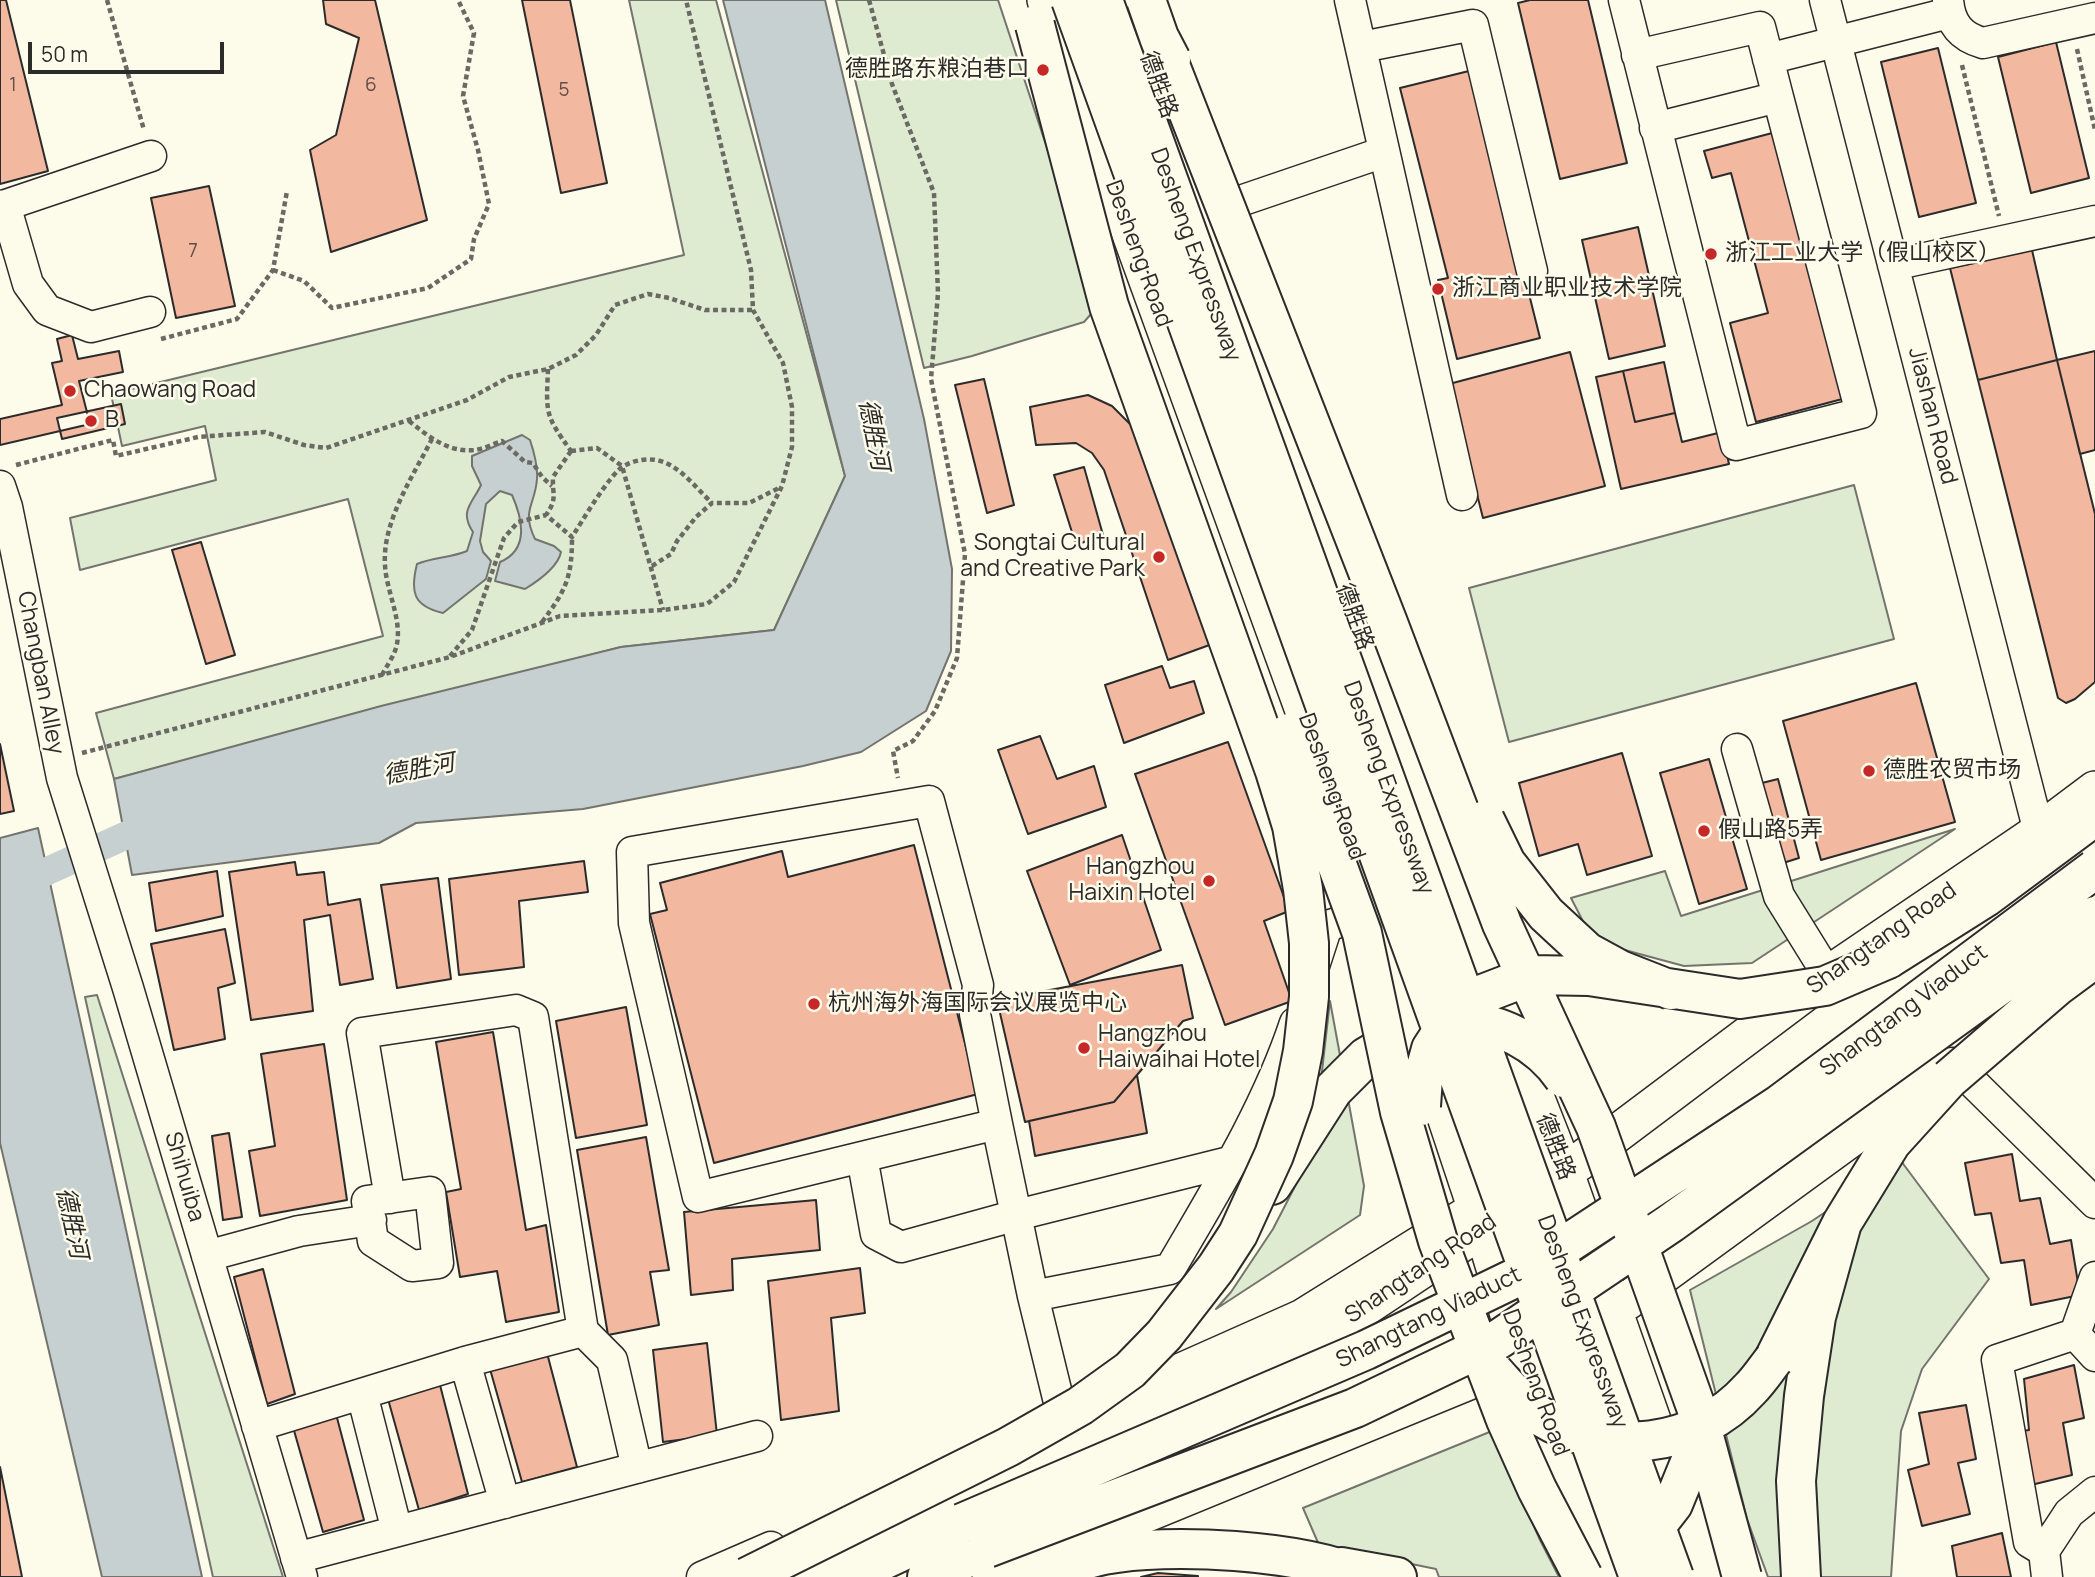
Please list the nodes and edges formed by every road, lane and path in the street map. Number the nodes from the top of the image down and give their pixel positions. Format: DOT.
graph roads {
  1 [pos="107,0"];
  2 [pos="458,0"];
  3 [pos="686,0"];
  4 [pos="869,0"];
  5 [pos="1071,0"];
  6 [pos="1102,0"];
  7 [pos="1127,0"];
  8 [pos="1146,0"];
  9 [pos="1350,0"];
  10 [pos="1624,0"];
  11 [pos="1825,0"];
  12 [pos="1949,6"];
  13 [pos="1035,8"];
  14 [pos="2083,21"];
  15 [pos="1159,37"];
  16 [pos="1836,41"];
  17 [pos="1362,47"];
  18 [pos="1637,55"];
  19 [pos="1768,59"];
  20 [pos="1778,97"];
  21 [pos="1654,128"];
  22 [pos="2095,130"];
  23 [pos="1384,152"];
  24 [pos="152,156"];
  25 [pos="287,191"];
  26 [pos="2,206"];
  27 [pos="1205,213"];
  28 [pos="1999,216"];
  29 [pos="2095,221"];
  30 [pos="1893,265"];
  31 [pos="273,270"];
  32 [pos="1532,271"];
  33 [pos="753,310"];
  34 [pos="149,313"];
  35 [pos="548,369"];
  36 [pos="408,420"];
  37 [pos="432,439"];
  38 [pos="571,451"];
  39 [pos="622,466"];
  40 [pos="552,486"];
  41 [pos="782,486"];
  42 [pos="5,492"];
  43 [pos="1462,495"];
  44 [pos="712,503"];
  45 [pos="546,515"];
  46 [pos="572,537"];
  47 [pos="652,566"];
  48 [pos="663,610"];
  49 [pos="541,623"];
  50 [pos="450,657"];
  51 [pos="382,675"];
  52 [pos="1737,749"];
  53 [pos="60,769"];
  54 [pos="2095,790"];
  55 [pos="904,806"];
  56 [pos="2095,816"];
  57 [pos="2039,832"];
  58 [pos="2095,869"];
  59 [pos="1375,911"];
  60 [pos="2095,916"];
  61 [pos="2095,960"];
  62 [pos="1487,974"];
  63 [pos="1828,975"];
  64 [pos="1671,990"];
  65 [pos="1415,1023"];
  66 [pos="1953,1063"];
  67 [pos="997,1124"];
  68 [pos="1596,1127"];
  69 [pos="862,1157"];
  70 [pos="1233,1161"];
  71 [pos="1565,1173"];
  72 [pos="1419,1174"];
  73 [pos="2095,1203"];
  74 [pos="1017,1215"];
  75 [pos="1480,1217"];
  76 [pos="1842,1223"];
  77 [pos="1238,1234"];
  78 [pos="207,1256"];
  79 [pos="2095,1277"];
  80 [pos="1033,1296"];
  81 [pos="1614,1311"];
  82 [pos="583,1331"];
  83 [pos="2075,1334"];
  84 [pos="2095,1356"];
  85 [pos="1522,1359"];
  86 [pos="1483,1360"];
  87 [pos="465,1362"];
  88 [pos="362,1394"];
  89 [pos="1696,1407"];
  90 [pos="257,1426"];
  91 [pos="1067,1435"];
  92 [pos="757,1436"];
  93 [pos="637,1468"];
  94 [pos="2095,1492"];
  95 [pos="505,1503"];
  96 [pos="397,1531"];
  97 [pos="2045,1564"];
  98 [pos="299,1567"];
  99 [pos="1351,1572"];
  100 [pos="817,1574"];
  101 [pos="702,1577"];
  102 [pos="724,1577"];
  103 [pos="747,1577"];
  104 [pos="926,1577"];
  105 [pos="991,1577"];
  106 [pos="1032,1577"];
  107 [pos="1397,1577"];
  108 [pos="1585,1577"];
  109 [pos="1609,1577"];
  110 [pos="1639,1577"];
  111 [pos="1674,1577"];
  112 [pos="1707,1577"];
  113 [pos="1742,1577"];
  114 [pos="1801,1577"];
  1 -- 24 [label="path"];
  2 -- 31 [label="path"];
  3 -- 33 [label="path"];
  4 -- 55 [label="path"];
  5 -- 110 [label="highway, Desheng Expressway, bridge"];
  6 -- 111 [label="highway, Desheng Expressway, bridge"];
  7 -- 27 [label="main road, 德胜路"];
  8 -- 15 [label="highway, bridge"];
  9 -- 17 [label="street"];
  10 -- 18 [label="street"];
  11 -- 16 [label="street, Jiashan Road"];
  12 -- 14 [label="street"];
  12 -- 16 [label="street"];
  12 -- 28 [label="path"];
  13 -- 59 [label="main road, Desheng Road"];
  13 -- 72 [label="highway, bridge"];
  13 -- 77 [label="highway, bridge"];
  14 -- 22 [label="path"];
  15 -- 64 [label="highway, bridge"];
  15 -- 68 [label="highway, bridge"];
  16 -- 19 [label="street"];
  16 -- 30 [label="street, Jiashan Road"];
  17 -- 23 [label="street"];
  17 -- 32 [label="street"];
  18 -- 19 [label="street"];
  18 -- 21 [label="street"];
  19 -- 20 [label="street"];
  20 -- 21 [label="street"];
  20 -- 21 [label="street"];
  23 -- 27 [label="street"];
  23 -- 43 [label="street"];
  24 -- 26 [label="street"];
  25 -- 31 [label="path"];
  26 -- 34 [label="street"];
  27 -- 62 [label="main road, 德胜路"];
  29 -- 30 [label="street"];
  30 -- 57 [label="street, Jiashan Road"];
  31 -- 34 [label="path"];
  33 -- 35 [label="path"];
  33 -- 41 [label="path"];
  35 -- 36 [label="path"];
  35 -- 38 [label="path"];
  36 -- 37 [label="path"];
  36 -- 42 [label="path"];
  37 -- 40 [label="path"];
  37 -- 51 [label="path"];
  38 -- 39 [label="path"];
  38 -- 40 [label="path"];
  39 -- 44 [label="path"];
  39 -- 46 [label="path"];
  39 -- 47 [label="path"];
  40 -- 45 [label="path"];
  41 -- 44 [label="path"];
  41 -- 48 [label="path"];
  42 -- 53 [label="street, Changban Alley"];
  44 -- 47 [label="path"];
  45 -- 46 [label="path"];
  45 -- 50 [label="path"];
  46 -- 49 [label="path"];
  47 -- 48 [label="path"];
  48 -- 49 [label="path"];
  49 -- 50 [label="path"];
  50 -- 51 [label="path"];
  51 -- 53 [label="path"];
  52 -- 63 [label="street"];
  53 -- 78 [label="street, Shihuiba"];
  54 -- 57 [label="main road, Shangtang Road"];
  55 -- 67 [label="street"];
  55 -- 69 [label="street"];
  56 -- 64 [label="highway, bridge"];
  57 -- 63 [label="main road, Shangtang Road"];
  58 -- 100 [label="highway, Shangtang Viaduct, bridge"];
  59 -- 65 [label="main road, Desheng Road"];
  59 -- 70 [label="street"];
  60 -- 104 [label="highway, Shangtang Viaduct, bridge"];
  61 -- 66 [label="main road"];
  61 -- 76 [label="highway, bridge"];
  62 -- 65 [label="street"];
  62 -- 71 [label="main road, 德胜路"];
  63 -- 71 [label="main road, Shangtang Road"];
  64 -- 72 [label="highway, bridge"];
  65 -- 75 [label="main road, Desheng Road"];
  66 -- 73 [label="street"];
  66 -- 81 [label="main road"];
  67 -- 69 [label="street"];
  67 -- 74 [label="street"];
  68 -- 77 [label="highway, bridge"];
  68 -- 89 [label="highway, bridge"];
  69 -- 74 [label="street"];
  70 -- 74 [label="street"];
  70 -- 80 [label="street"];
  71 -- 75 [label="main road, Shangtang Road"];
  71 -- 81 [label="main road, 德胜路"];
  72 -- 86 [label="highway, bridge"];
  74 -- 80 [label="street"];
  75 -- 85 [label="main road, Desheng Road"];
  75 -- 91 [label="main road, Shangtang Road"];
  76 -- 86 [label="highway, bridge"];
  76 -- 114 [label="highway"];
  77 -- 103 [label="highway, bridge"];
  78 -- 82 [label="street"];
  78 -- 90 [label="street, Shihuiba"];
  79 -- 83 [label="street"];
  80 -- 91 [label="street"];
  81 -- 85 [label="main road"];
  81 -- 112 [label="main road"];
  82 -- 87 [label="street"];
  82 -- 93 [label="street"];
  83 -- 84 [label="street"];
  83 -- 97 [label="street"];
  85 -- 105 [label="main road"];
  85 -- 109 [label="main road, Desheng Road"];
  86 -- 108 [label="highway, bridge"];
  87 -- 88 [label="street"];
  87 -- 95 [label="street"];
  88 -- 90 [label="street"];
  88 -- 96 [label="street"];
  89 -- 108 [label="highway, bridge"];
  89 -- 113 [label="highway, bridge"];
  90 -- 98 [label="street, Shihuiba"];
  91 -- 100 [label="main road, Shangtang Road"];
  91 -- 101 [label="street"];
  92 -- 93 [label="street"];
  93 -- 95 [label="street"];
  94 -- 97 [label="street"];
  95 -- 96 [label="street"];
  96 -- 98 [label="street"];
  99 -- 106 [label="highway"];
  99 -- 107 [label="highway"];
  100 -- 102 [label="main road, Shangtang Road"];
}
